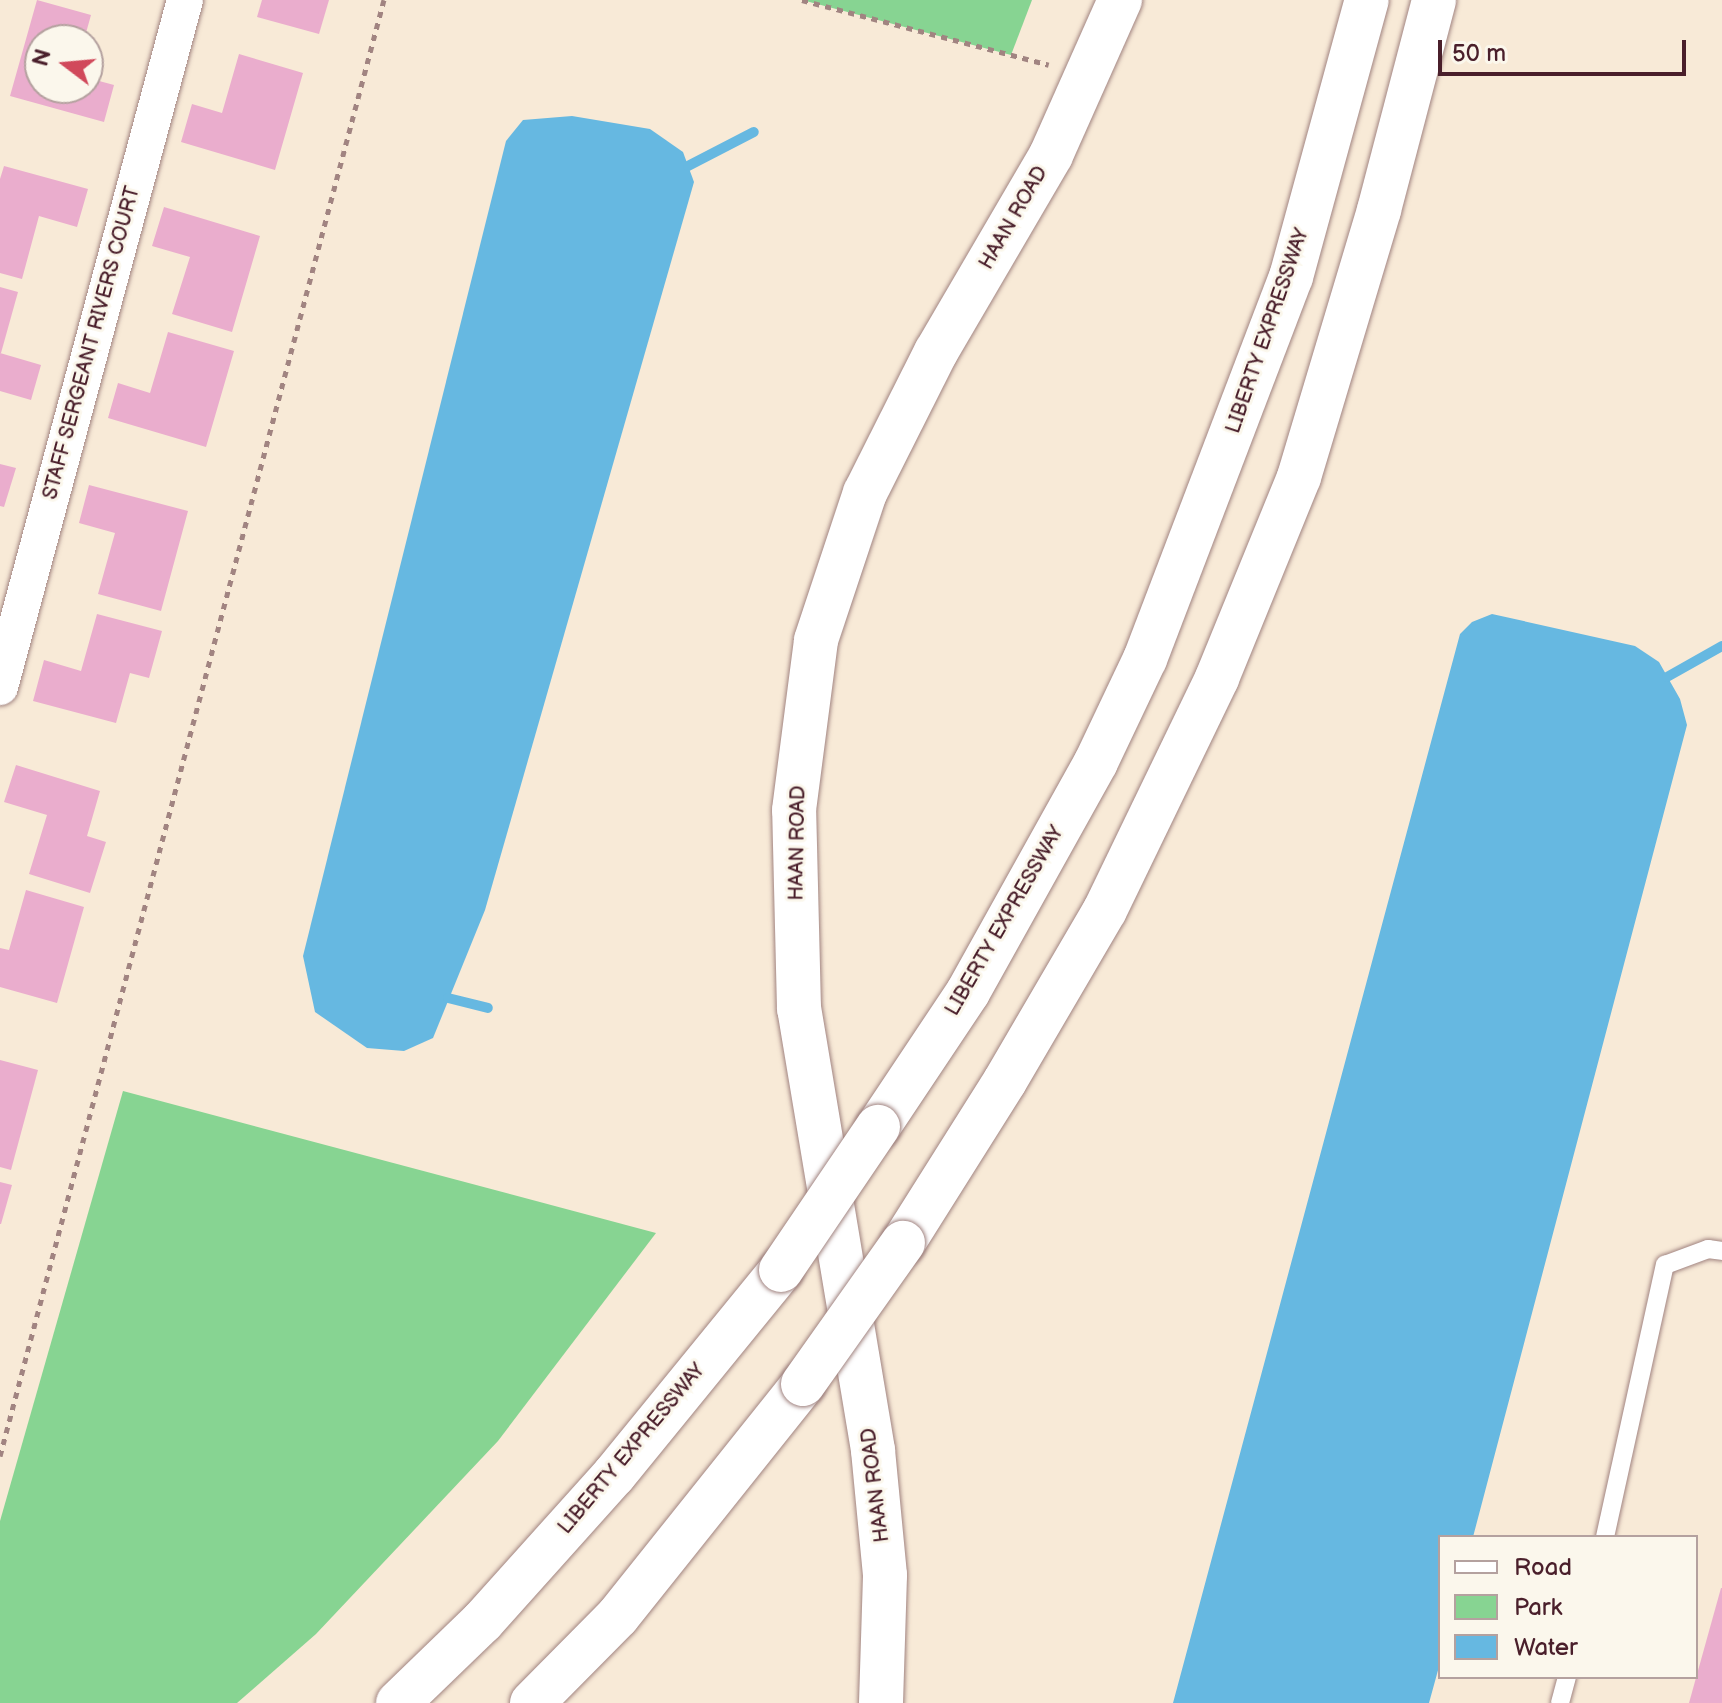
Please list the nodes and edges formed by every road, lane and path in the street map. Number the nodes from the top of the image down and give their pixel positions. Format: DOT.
graph roads {
  1 [pos="185,0"];
  2 [pos="384,0"];
  3 [pos="802,0"];
  4 [pos="1120,0"];
  5 [pos="1367,0"];
  6 [pos="1434,0"];
  7 [pos="1089,75"];
  8 [pos="0,687"];
  9 [pos="1722,1251"];
  10 [pos="0,1456"];
  11 [pos="1605,1535"];
  12 [pos="1566,1679"];
  13 [pos="398,1703"];
  14 [pos="532,1703"];
  15 [pos="881,1703"];
  16 [pos="1560,1703"];
  1 -- 8 [label="street, STAFF SERGEANT RIVERS COURT"];
  2 -- 10 [label="path"];
  3 -- 7 [label="path"];
  4 -- 7 [label="main road, HAAN ROAD"];
  5 -- 13 [label="main road, LIBERTY EXPRESSWAY, bridge"];
  6 -- 14 [label="main road, bridge"];
  7 -- 15 [label="main road, HAAN ROAD"];
  9 -- 11 [label="lane"];
  12 -- 16 [label="lane"];
}
